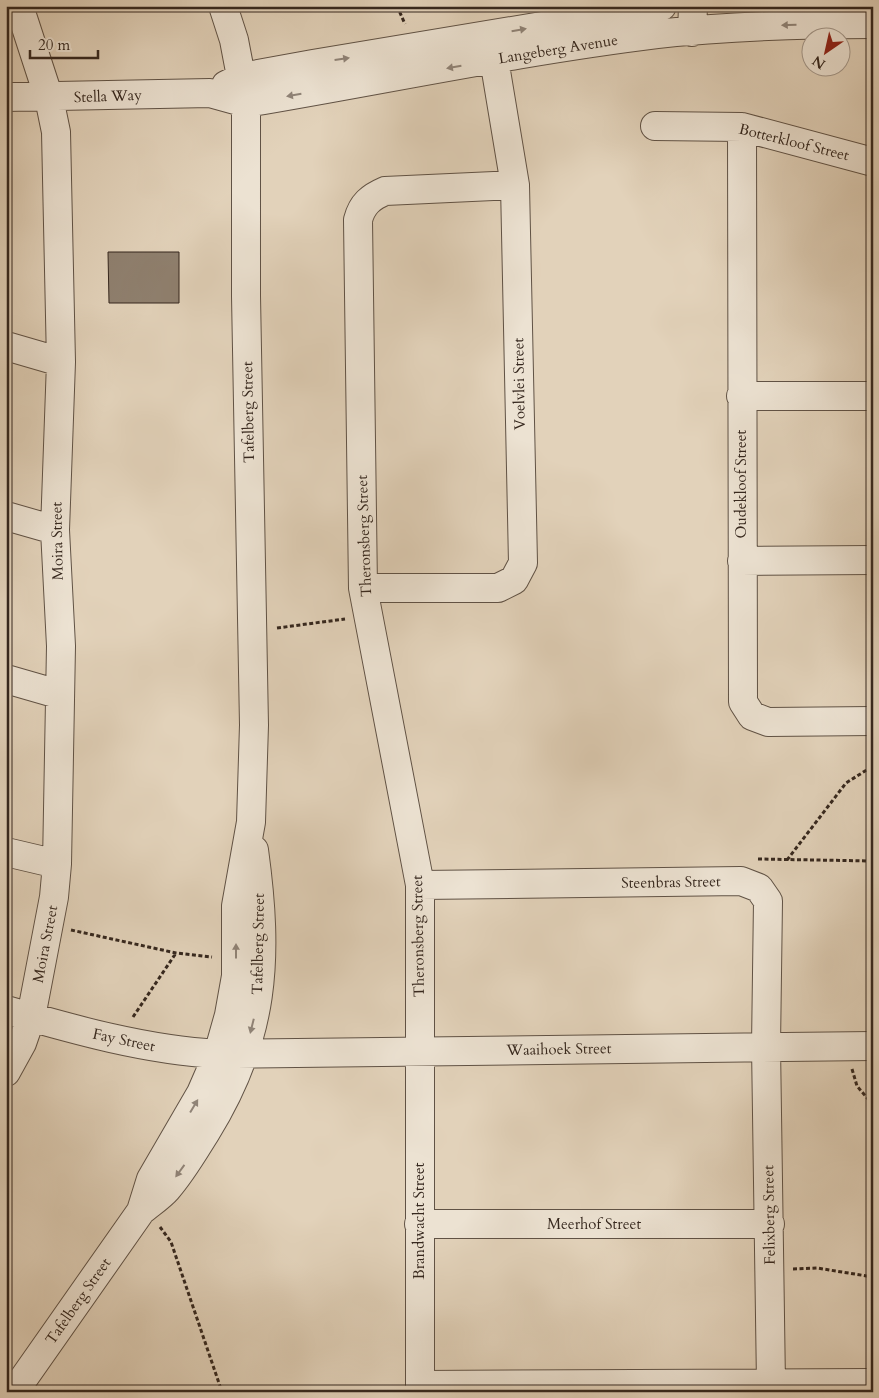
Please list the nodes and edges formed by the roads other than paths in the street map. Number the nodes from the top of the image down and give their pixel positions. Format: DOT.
graph roads {
  1 [pos="19,6"];
  2 [pos="223,6"];
  3 [pos="662,6"];
  4 [pos="692,19"];
  5 [pos="873,24"];
  6 [pos="492,47"];
  7 [pos="242,77"];
  8 [pos="210,93"];
  9 [pos="6,98"];
  10 [pos="49,98"];
  11 [pos="246,104"];
  12 [pos="655,126"];
  13 [pos="742,127"];
  14 [pos="873,162"];
  15 [pos="516,185"];
  16 [pos="6,346"];
  17 [pos="61,362"];
  18 [pos="741,396"];
  19 [pos="873,396"];
  20 [pos="6,516"];
  21 [pos="55,530"];
  22 [pos="873,560"];
  23 [pos="742,561"];
  24 [pos="363,588"];
  25 [pos="6,679"];
  26 [pos="58,694"];
  27 [pos="873,721"];
  28 [pos="250,822"];
  29 [pos="6,852"];
  30 [pos="57,864"];
  31 [pos="420,885"];
  32 [pos="19,1013"];
  33 [pos="766,1046"];
  34 [pos="860,1046"];
  35 [pos="419,1050"];
  36 [pos="218,1054"];
  37 [pos="245,1054"];
  38 [pos="6,1072"];
  39 [pos="151,1219"];
  40 [pos="419,1224"];
  41 [pos="770,1224"];
  42 [pos="873,1383"];
  43 [pos="771,1384"];
  44 [pos="420,1388"];
  45 [pos="14,1392"];
  1 -- 10 [label="street, Moira Street"];
  2 -- 7 [label="street, Tafelberg Street"];
  6 -- 3 [label="street, Langeberg Avenue, one-way"];
  5 -- 4 [label="street, Langeberg Avenue, one-way"];
  4 -- 6 [label="street, Langeberg Avenue"];
  7 -- 6 [label="street, Langeberg Avenue, one-way"];
  6 -- 11 [label="street, Langeberg Avenue, one-way"];
  6 -- 15 [label="street, Voelvlei Street"];
  7 -- 8 [label="street, Stella Way"];
  7 -- 11 [label="street, Tafelberg Street"];
  8 -- 10 [label="street, Stella Way"];
  8 -- 11 [label="street, Stella Way"];
  9 -- 10 [label="street, Stella Way"];
  10 -- 17 [label="street, Moira Street"];
  11 -- 28 [label="street, Tafelberg Street"];
  12 -- 13 [label="street, Botterkloof Street"];
  13 -- 14 [label="street, Botterkloof Street"];
  13 -- 18 [label="street, Oudekloof Street"];
  15 -- 24 [label="street, Theronsberg Street"];
  15 -- 24 [label="street, Voelvlei Street"];
  16 -- 17 [label="street"];
  17 -- 21 [label="street, Moira Street"];
  18 -- 19 [label="street"];
  18 -- 23 [label="street, Oudekloof Street"];
  20 -- 21 [label="street"];
  21 -- 26 [label="street, Moira Street"];
  22 -- 23 [label="street"];
  23 -- 27 [label="street, Oudekloof Street"];
  24 -- 31 [label="street, Theronsberg Street"];
  25 -- 26 [label="street"];
  26 -- 30 [label="street, Moira Street"];
  36 -- 28 [label="street, Tafelberg Street, one-way"];
  28 -- 37 [label="street, Tafelberg Street, one-way"];
  29 -- 30 [label="street"];
  30 -- 32 [label="street, Moira Street"];
  31 -- 33 [label="street, Steenbras Street"];
  31 -- 35 [label="street, Theronsberg Street"];
  32 -- 36 [label="street, Fay Street"];
  32 -- 38 [label="street, Moira Street"];
  33 -- 34 [label="street, Waaihoek Street"];
  33 -- 35 [label="street, Waaihoek Street"];
  33 -- 41 [label="street, Felixberg Street"];
  35 -- 37 [label="street, Waaihoek Street"];
  35 -- 40 [label="street, Brandwacht Street"];
  36 -- 37 [label="street, Fay Street"];
  39 -- 36 [label="street, Tafelberg Street, one-way"];
  37 -- 39 [label="street, Tafelberg Street, one-way"];
  39 -- 45 [label="street, Tafelberg Street"];
  40 -- 41 [label="street, Meerhof Street"];
  40 -- 44 [label="street, Brandwacht Street"];
  41 -- 43 [label="street, Felixberg Street"];
  42 -- 43 [label="street"];
  43 -- 44 [label="street"];
}
